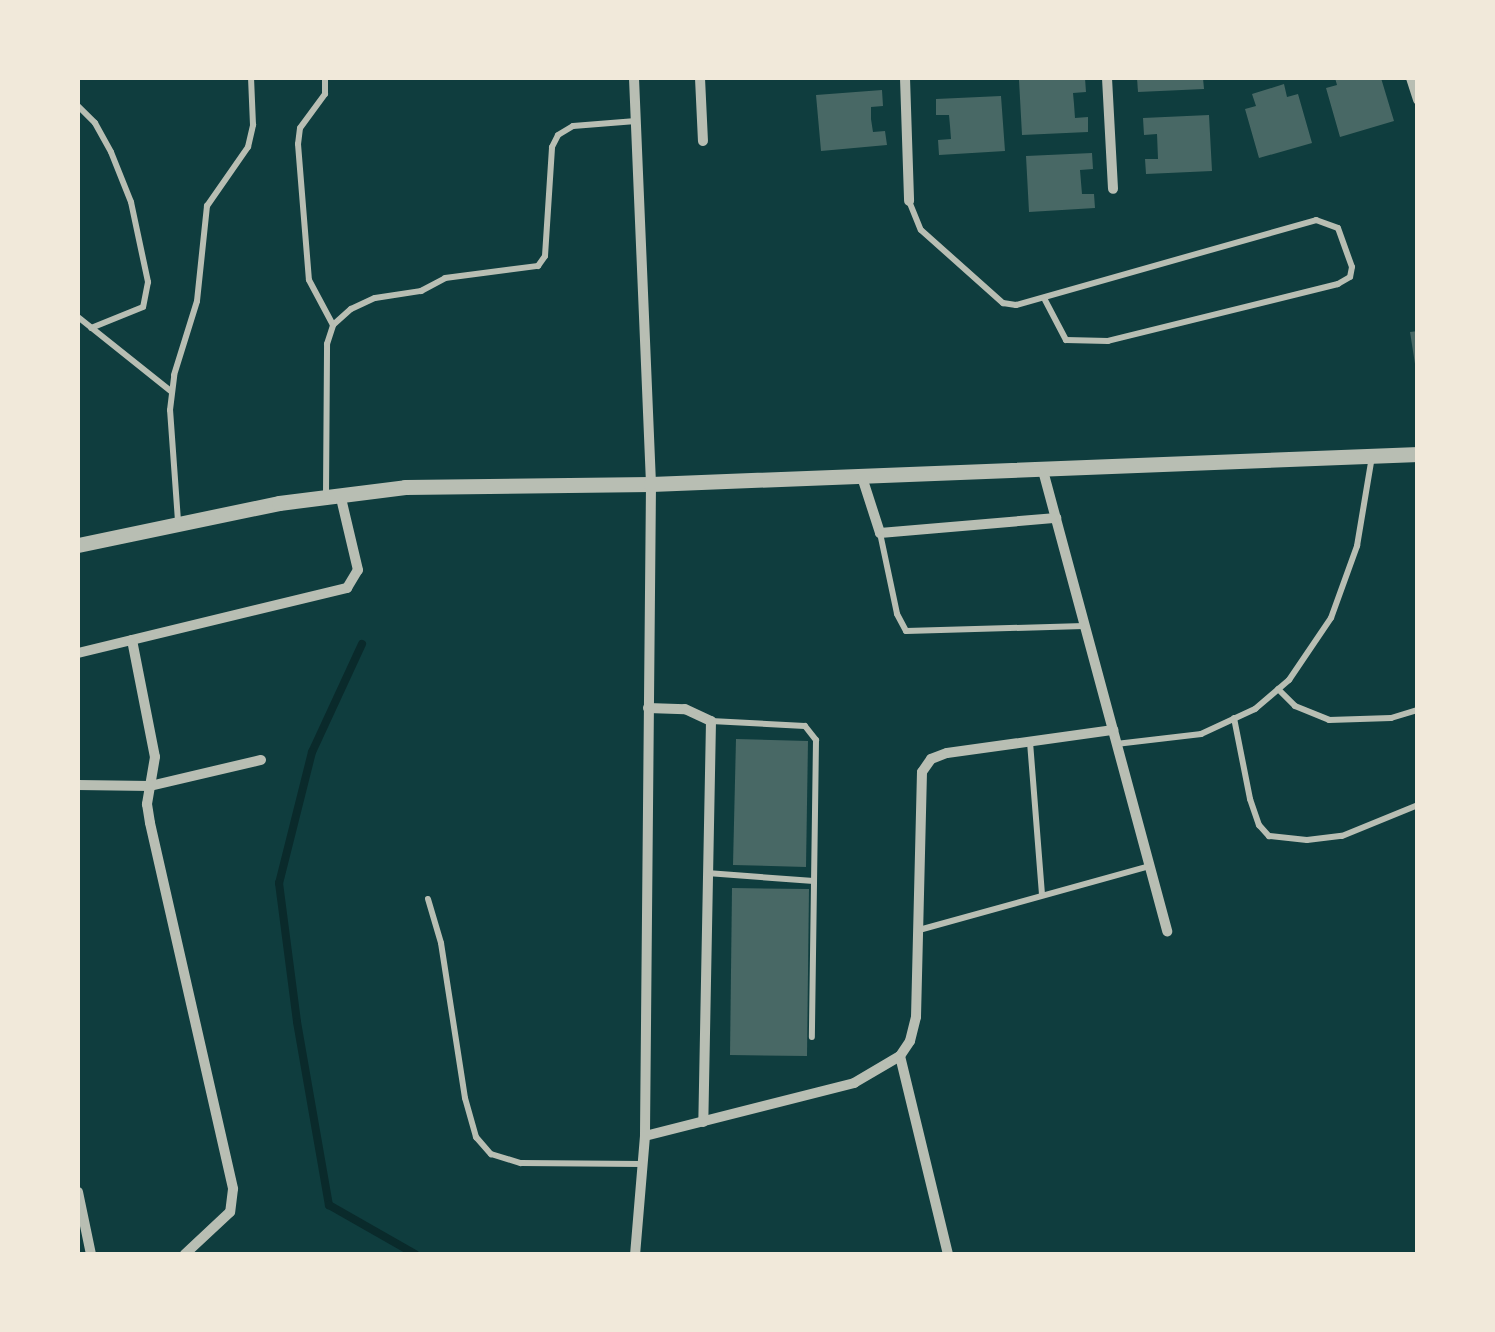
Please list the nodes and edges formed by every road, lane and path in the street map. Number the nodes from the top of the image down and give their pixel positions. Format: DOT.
graph roads {
  1 [pos="251,78"];
  2 [pos="325,78"];
  3 [pos="634,78"];
  4 [pos="700,78"];
  5 [pos="905,78"];
  6 [pos="1107,78"];
  7 [pos="1411,78"];
  8 [pos="1418,100"];
  9 [pos="78,106"];
  10 [pos="636,121"];
  11 [pos="703,141"];
  12 [pos="1113,189"];
  13 [pos="909,201"];
  14 [pos="1044,300"];
  15 [pos="78,317"];
  16 [pos="333,325"];
  17 [pos="90,328"];
  18 [pos="172,392"];
  19 [pos="1418,454"];
  20 [pos="1372,455"];
  21 [pos="1042,466"];
  22 [pos="862,474"];
  23 [pos="651,484"];
  24 [pos="333,495"];
  25 [pos="1056,518"];
  26 [pos="178,521"];
  27 [pos="880,533"];
  28 [pos="78,544"];
  29 [pos="1084,626"];
  30 [pos="132,640"];
  31 [pos="78,653"];
  32 [pos="1278,689"];
  33 [pos="648,708"];
  34 [pos="1418,710"];
  35 [pos="1234,718"];
  36 [pos="711,721"];
  37 [pos="1113,730"];
  38 [pos="1030,742"];
  39 [pos="1116,744"];
  40 [pos="261,760"];
  41 [pos="78,785"];
  42 [pos="150,786"];
  43 [pos="1418,804"];
  44 [pos="1149,866"];
  45 [pos="707,873"];
  46 [pos="814,881"];
  47 [pos="1042,895"];
  48 [pos="428,899"];
  49 [pos="920,930"];
  50 [pos="1166,931"];
  51 [pos="812,1037"];
  52 [pos="900,1056"];
  53 [pos="703,1122"];
  54 [pos="644,1136"];
  55 [pos="643,1164"];
  56 [pos="78,1192"];
  57 [pos="92,1254"];
  58 [pos="185,1254"];
  59 [pos="635,1254"];
  60 [pos="948,1254"];
  1 -- 18 [label="lane"];
  2 -- 16 [label="lane"];
  3 -- 10 [label="street"];
  4 -- 11 [label="street"];
  5 -- 13 [label="street"];
  6 -- 12 [label="street"];
  7 -- 8 [label="street"];
  9 -- 17 [label="lane"];
  10 -- 16 [label="lane"];
  10 -- 23 [label="street"];
  13 -- 14 [label="lane"];
  14 -- 14 [label="lane"];
  15 -- 17 [label="lane"];
  16 -- 24 [label="lane"];
  17 -- 18 [label="lane"];
  18 -- 26 [label="lane"];
  19 -- 20 [label="street"];
  20 -- 21 [label="street"];
  20 -- 32 [label="lane"];
  21 -- 22 [label="street"];
  21 -- 25 [label="street"];
  22 -- 23 [label="street"];
  22 -- 27 [label="street"];
  23 -- 24 [label="street"];
  23 -- 33 [label="street"];
  24 -- 26 [label="street"];
  24 -- 30 [label="street"];
  25 -- 27 [label="street"];
  25 -- 29 [label="street"];
  26 -- 28 [label="street"];
  27 -- 29 [label="lane"];
  29 -- 37 [label="street"];
  30 -- 31 [label="street"];
  30 -- 42 [label="street"];
  32 -- 34 [label="lane"];
  32 -- 35 [label="lane"];
  33 -- 36 [label="street"];
  33 -- 54 [label="street"];
  35 -- 39 [label="lane"];
  35 -- 43 [label="lane"];
  36 -- 45 [label="street"];
  36 -- 46 [label="lane"];
  37 -- 38 [label="street"];
  37 -- 39 [label="street"];
  38 -- 47 [label="lane"];
  38 -- 49 [label="street"];
  39 -- 44 [label="street"];
  40 -- 42 [label="street"];
  41 -- 42 [label="street"];
  42 -- 58 [label="street"];
  44 -- 47 [label="lane"];
  44 -- 50 [label="street"];
  45 -- 46 [label="lane"];
  45 -- 53 [label="street"];
  46 -- 51 [label="lane"];
  47 -- 49 [label="lane"];
  48 -- 55 [label="lane"];
  49 -- 52 [label="street"];
  52 -- 53 [label="street"];
  52 -- 60 [label="street"];
  53 -- 54 [label="street"];
  54 -- 55 [label="street"];
  55 -- 59 [label="street"];
  56 -- 57 [label="street"];
}
